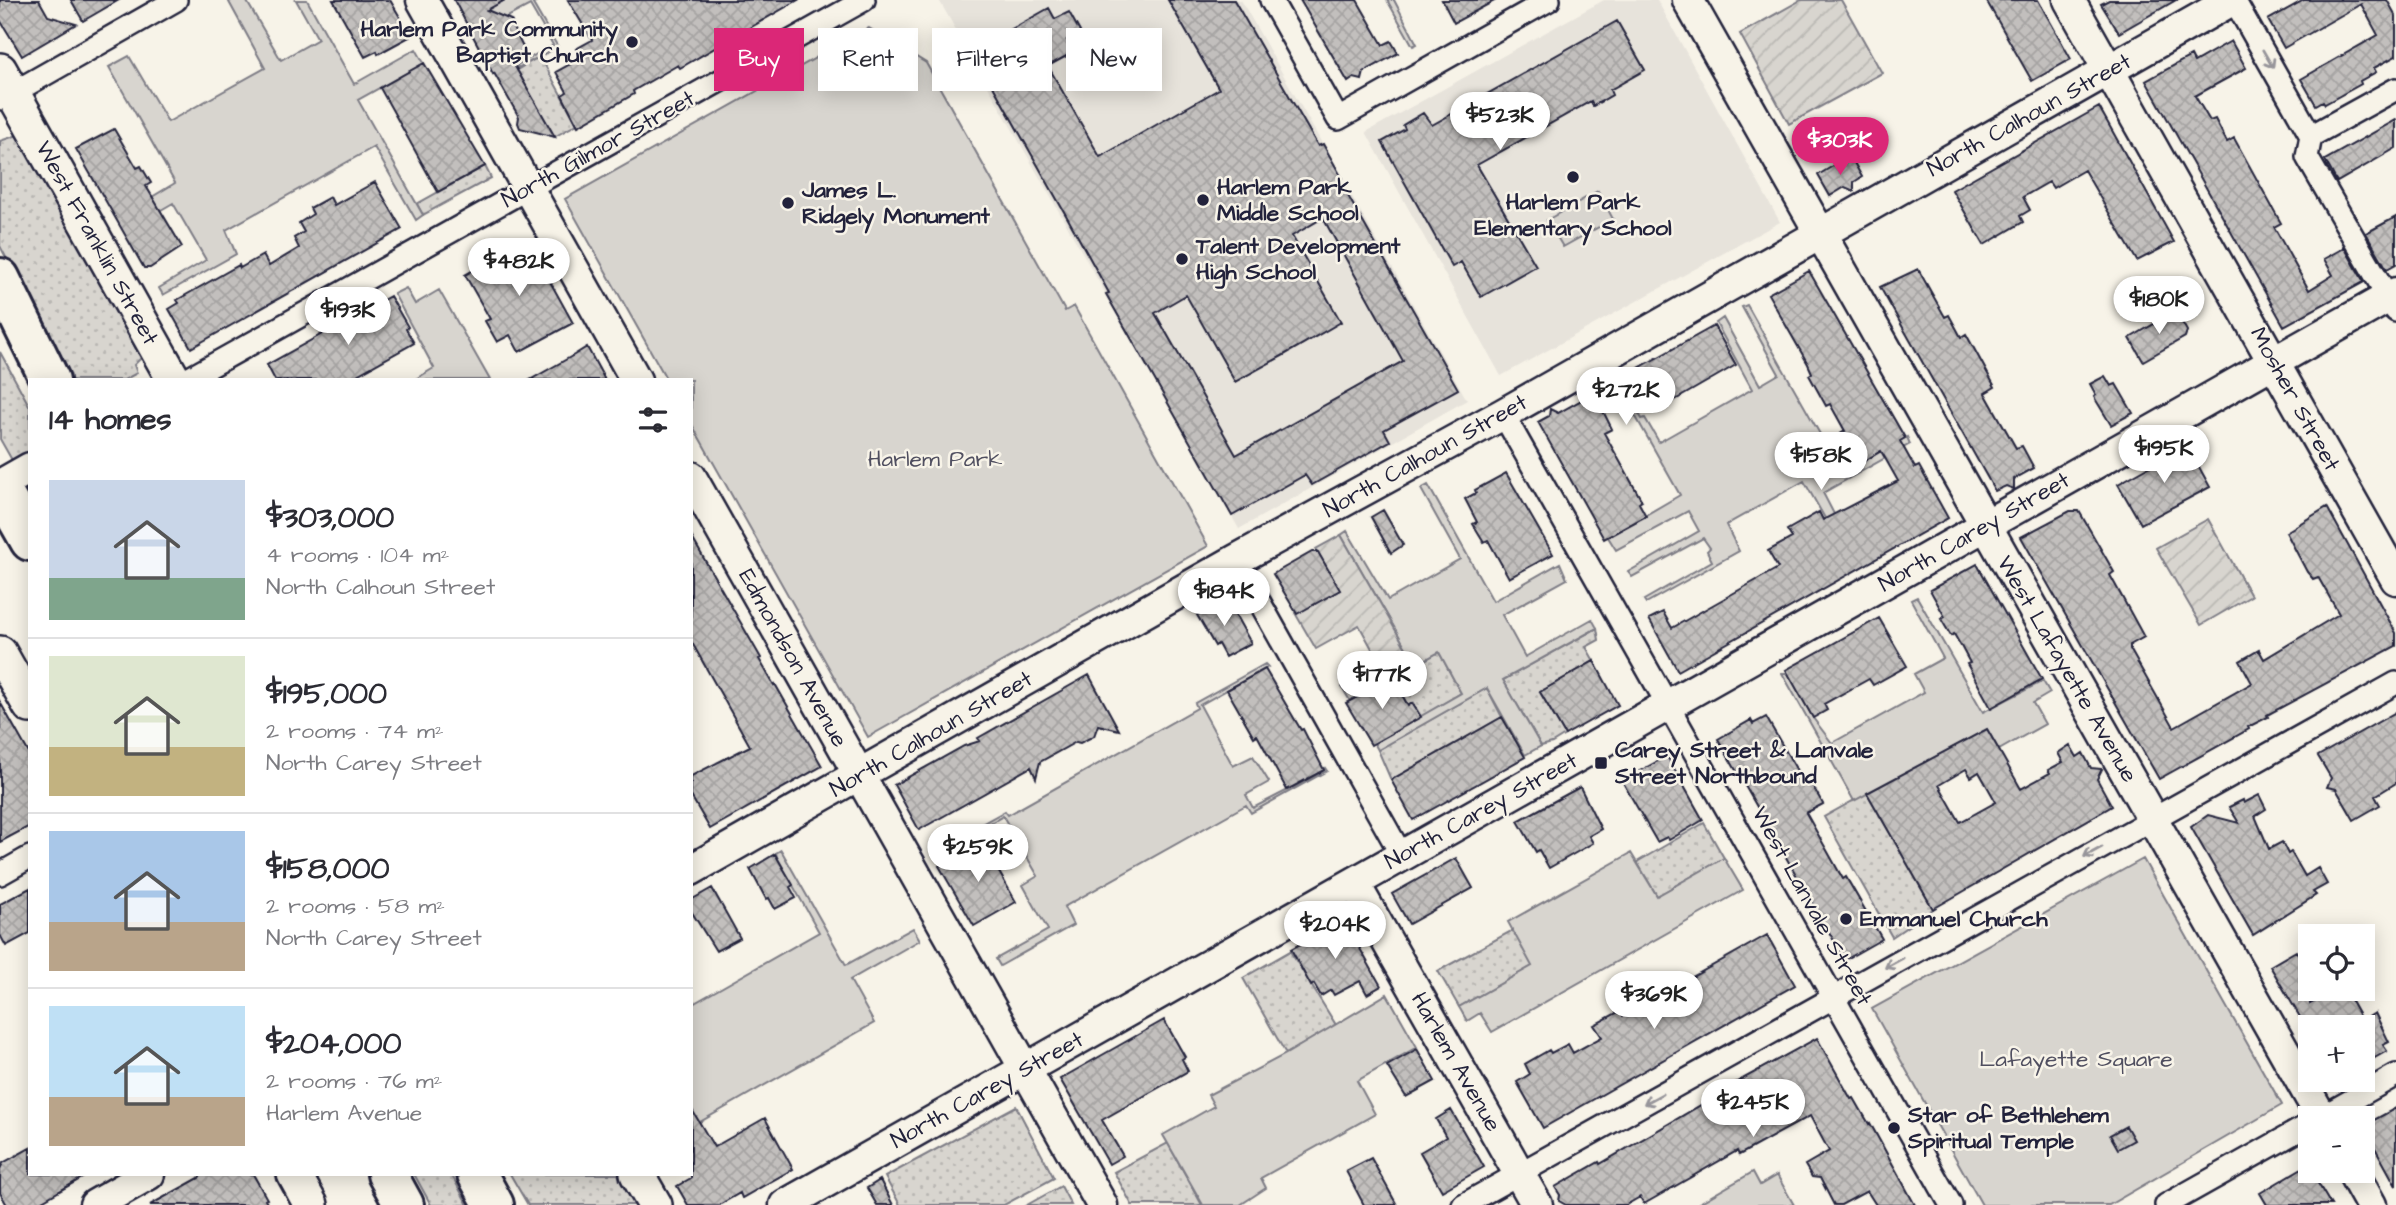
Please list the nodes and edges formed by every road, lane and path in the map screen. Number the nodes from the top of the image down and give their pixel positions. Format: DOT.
graph roads {
  1 [pos="176,0"];
  2 [pos="422,0"];
  3 [pos="1271,0"];
  4 [pos="1549,0"];
  5 [pos="1688,0"];
  6 [pos="2069,0"];
  7 [pos="2233,0"];
  8 [pos="861,1"];
  9 [pos="2109,69"];
  10 [pos="4,87"];
  11 [pos="2396,89"];
  12 [pos="2311,136"];
  13 [pos="528,188"];
  14 [pos="1820,233"];
  15 [pos="0,278"];
  16 [pos="2393,301"];
  17 [pos="2274,362"];
  18 [pos="49,378"];
  19 [pos="173,378"];
  20 [pos="190,378"];
  21 [pos="635,378"];
  22 [pos="1503,414"];
  23 [pos="28,469"];
  24 [pos="693,483"];
  25 [pos="0,487"];
  26 [pos="1986,526"];
  27 [pos="28,537"];
  28 [pos="1236,560"];
  29 [pos="2396,579"];
  30 [pos="4,669"];
  31 [pos="2396,682"];
  32 [pos="28,703"];
  33 [pos="1668,705"];
  34 [pos="859,775"];
  35 [pos="2152,819"];
  36 [pos="1402,856"];
  37 [pos="28,858"];
  38 [pos="693,869"];
  39 [pos="0,874"];
  40 [pos="1354,883"];
  41 [pos="1833,997"];
  42 [pos="1025,1069"];
  43 [pos="2396,1075"];
  44 [pos="2311,1106"];
  45 [pos="2341,1106"];
  46 [pos="2298,1130"];
  47 [pos="1519,1174"];
  48 [pos="145,1176"];
  49 [pos="295,1176"];
  50 [pos="388,1176"];
  51 [pos="478,1176"];
  52 [pos="638,1176"];
  53 [pos="2359,1183"];
  54 [pos="94,1205"];
  55 [pos="311,1205"];
  56 [pos="404,1205"];
  57 [pos="494,1205"];
  58 [pos="654,1205"];
  59 [pos="785,1205"];
  60 [pos="1102,1205"];
  61 [pos="1463,1205"];
  62 [pos="1536,1205"];
  63 [pos="1951,1205"];
  64 [pos="2166,1205"];
  65 [pos="2371,1205"];
  1 -- 10 [label="street"];
  2 -- 13 [label="main road"];
  3 -- 4 [label="street"];
  5 -- 14 [label="main road, West Lafayette Avenue"];
  6 -- 9 [label="main road, Mosher Street"];
  7 -- 9 [label="main road, North Calhoun Street"];
  7 -- 12 [label="street, one-way"];
  8 -- 13 [label="street, North Gilmor Street"];
  9 -- 14 [label="main road, North Calhoun Street"];
  9 -- 17 [label="main road, Mosher Street"];
  10 -- 19 [label="main road, West Franklin Street"];
  11 -- 12 [label="street"];
  12 -- 16 [label="street"];
  13 -- 20 [label="street, North Gilmor Street"];
  13 -- 21 [label="main road"];
  14 -- 22 [label="main road, North Calhoun Street"];
  14 -- 26 [label="main road, West Lafayette Avenue"];
  15 -- 18 [label="highway"];
  16 -- 17 [label="main road, North Carey Street"];
  17 -- 26 [label="main road, North Carey Street"];
  17 -- 29 [label="main road, Mosher Street"];
  22 -- 28 [label="main road, North Calhoun Street"];
  22 -- 33 [label="street, West Lanvale Street"];
  23 -- 25 [label="main road"];
  24 -- 34 [label="main road, Edmondson Avenue"];
  25 -- 27 [label="highway"];
  26 -- 33 [label="main road, North Carey Street"];
  26 -- 35 [label="main road, West Lafayette Avenue"];
  28 -- 34 [label="main road, North Calhoun Street"];
  28 -- 36 [label="street"];
  30 -- 32 [label="main road"];
  31 -- 35 [label="street"];
  33 -- 36 [label="main road, North Carey Street"];
  33 -- 41 [label="street, West Lanvale Street"];
  34 -- 38 [label="main road, North Calhoun Street"];
  34 -- 42 [label="main road, Edmondson Avenue"];
  35 -- 41 [label="street, one-way"];
  35 -- 44 [label="main road, West Lafayette Avenue"];
  36 -- 40 [label="main road, North Carey Street"];
  37 -- 39 [label="street"];
  40 -- 42 [label="main road, North Carey Street"];
  40 -- 47 [label="main road, Harlem Avenue"];
  41 -- 47 [label="street, one-way"];
  41 -- 63 [label="street, West Lanvale Street"];
  42 -- 59 [label="main road, North Carey Street"];
  42 -- 60 [label="main road, Edmondson Avenue"];
  43 -- 45 [label="street"];
  46 -- 64 [label="street"];
  47 -- 61 [label="street"];
  47 -- 62 [label="main road, Harlem Avenue"];
  48 -- 54 [label="main road"];
  49 -- 55 [label="main road"];
  50 -- 56 [label="highway"];
  51 -- 57 [label="highway"];
  52 -- 58 [label="main road"];
  53 -- 65 [label="main road"];
}
